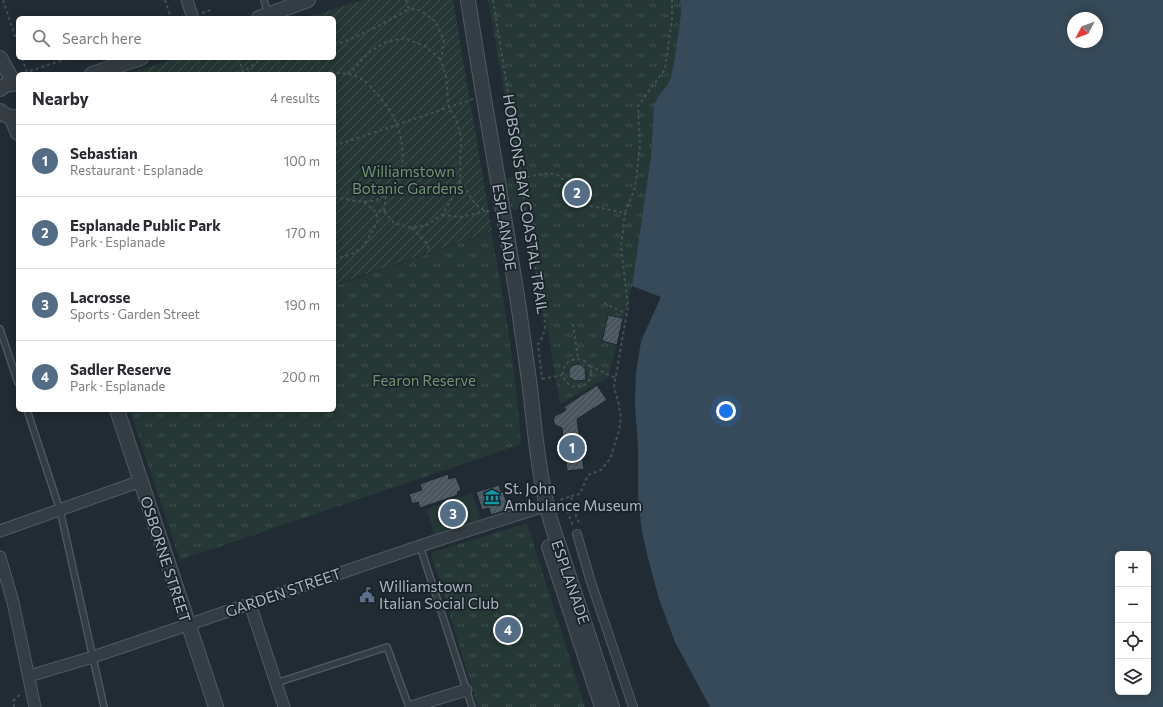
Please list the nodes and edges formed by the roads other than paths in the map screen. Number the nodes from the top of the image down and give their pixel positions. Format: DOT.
graph roads {
  1 [pos="187,0"];
  2 [pos="264,0"];
  3 [pos="308,0"];
  4 [pos="468,0"];
  5 [pos="192,16"];
  6 [pos="264,16"];
  7 [pos="0,58"];
  8 [pos="135,60"];
  9 [pos="98,72"];
  10 [pos="6,86"];
  11 [pos="6,114"];
  12 [pos="16,130"];
  13 [pos="0,329"];
  14 [pos="16,377"];
  15 [pos="28,412"];
  16 [pos="118,412"];
  17 [pos="141,481"];
  18 [pos="547,506"];
  19 [pos="60,510"];
  20 [pos="0,531"];
  21 [pos="577,534"];
  22 [pos="420,546"];
  23 [pos="0,557"];
  24 [pos="250,604"];
  25 [pos="188,624"];
  26 [pos="93,657"];
  27 [pos="29,676"];
  28 [pos="276,682"];
  29 [pos="466,690"];
  30 [pos="35,707"];
  31 [pos="104,707"];
  32 [pos="216,707"];
  33 [pos="284,707"];
  34 [pos="410,707"];
  35 [pos="472,707"];
  36 [pos="602,707"];
  37 [pos="612,707"];
  38 [pos="633,707"];
  1 -- 5 [label="street"];
  2 -- 6 [label="lane"];
  3 -- 6 [label="street"];
  4 -- 18 [label="street, ESPLANADE"];
  7 -- 10 [label="street"];
  8 -- 9 [label="street"];
  11 -- 12 [label="street"];
  13 -- 14 [label="lane"];
  15 -- 19 [label="lane"];
  16 -- 17 [label="street, OSBORNE STREET"];
  17 -- 19 [label="street"];
  17 -- 25 [label="street, OSBORNE STREET"];
  18 -- 22 [label="street, GARDEN STREET"];
  18 -- 36 [label="street, ESPLANADE"];
  18 -- 37 [label="street, ESPLANADE"];
  19 -- 20 [label="street"];
  19 -- 26 [label="lane"];
  21 -- 38 [label="street"];
  22 -- 24 [label="street, GARDEN STREET"];
  22 -- 29 [label="lane"];
  23 -- 27 [label="street"];
  24 -- 25 [label="street, GARDEN STREET"];
  24 -- 28 [label="street"];
  25 -- 26 [label="street, GARDEN STREET"];
  25 -- 32 [label="street, OSBORNE STREET"];
  26 -- 27 [label="street, GARDEN STREET"];
  26 -- 31 [label="lane"];
  27 -- 30 [label="street"];
  28 -- 33 [label="street"];
  28 -- 34 [label="lane"];
  29 -- 34 [label="street"];
  29 -- 35 [label="lane"];
}
